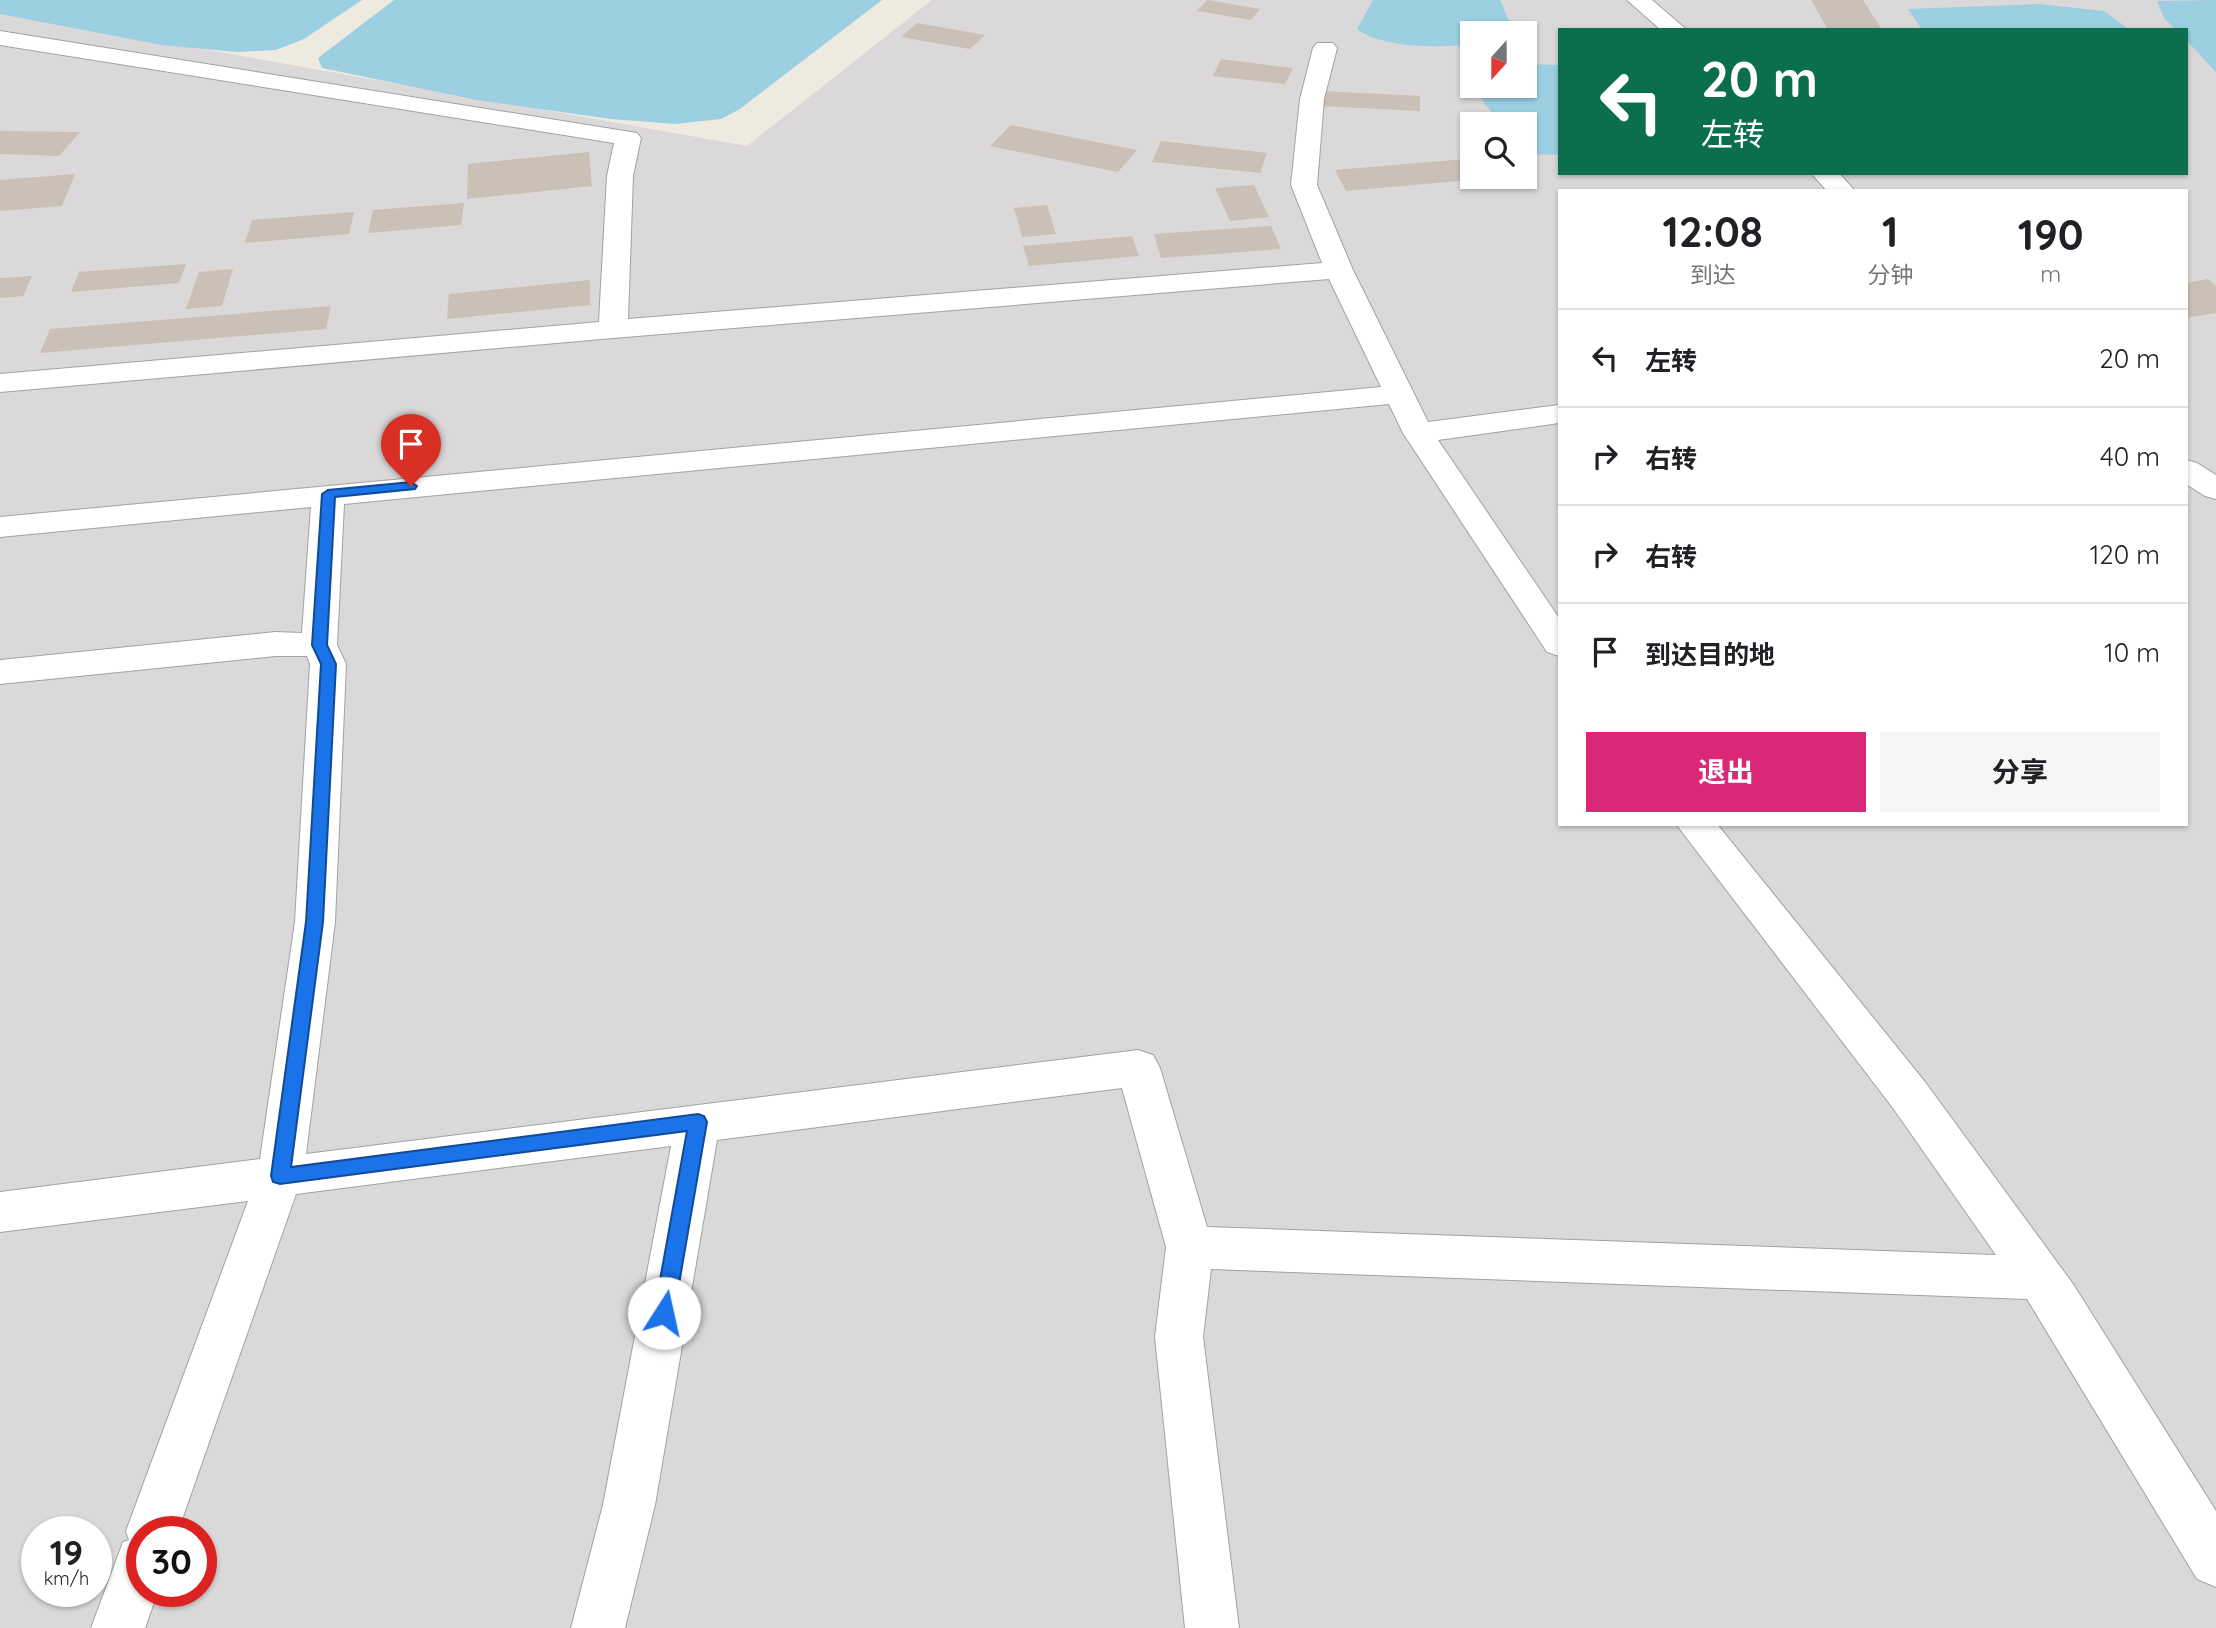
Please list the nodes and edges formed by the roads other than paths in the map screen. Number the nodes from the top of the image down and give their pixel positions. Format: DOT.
graph roads {
  1 [pos="1637,0"];
  2 [pos="1673,28"];
  3 [pos="0,38"];
  4 [pos="1325,48"];
  5 [pos="1826,175"];
  6 [pos="1840,189"];
  7 [pos="1339,270"];
  8 [pos="613,329"];
  9 [pos="0,383"];
  10 [pos="1399,394"];
  11 [pos="1558,414"];
  12 [pos="1418,433"];
  13 [pos="2188,471"];
  14 [pos="2216,489"];
  15 [pos="328,494"];
  16 [pos="0,527"];
  17 [pos="1558,643"];
  18 [pos="319,645"];
  19 [pos="0,672"];
  20 [pos="1697,826"];
  21 [pos="698,1122"];
  22 [pos="280,1176"];
  23 [pos="0,1212"];
  24 [pos="1190,1247"];
  25 [pos="2040,1278"];
  26 [pos="2201,1510"];
  27 [pos="157,1516"];
  28 [pos="2216,1560"];
  29 [pos="126,1604"];
  30 [pos="117,1628"];
  31 [pos="598,1628"];
  32 [pos="1212,1628"];
  1 -- 2 [label="street"];
  3 -- 8 [label="street"];
  4 -- 7 [label="street"];
  5 -- 6 [label="street"];
  7 -- 8 [label="street"];
  7 -- 10 [label="street"];
  8 -- 9 [label="street"];
  10 -- 12 [label="street"];
  10 -- 15 [label="street"];
  11 -- 12 [label="street"];
  12 -- 17 [label="street"];
  13 -- 14 [label="street"];
  15 -- 16 [label="street"];
  15 -- 18 [label="street"];
  18 -- 19 [label="street"];
  18 -- 22 [label="street"];
  20 -- 25 [label="street"];
  21 -- 22 [label="street"];
  21 -- 24 [label="street"];
  21 -- 31 [label="street"];
  22 -- 23 [label="street"];
  22 -- 27 [label="street"];
  24 -- 25 [label="street"];
  24 -- 32 [label="street"];
  25 -- 26 [label="street"];
  26 -- 28 [label="street"];
  29 -- 30 [label="street"];
}
